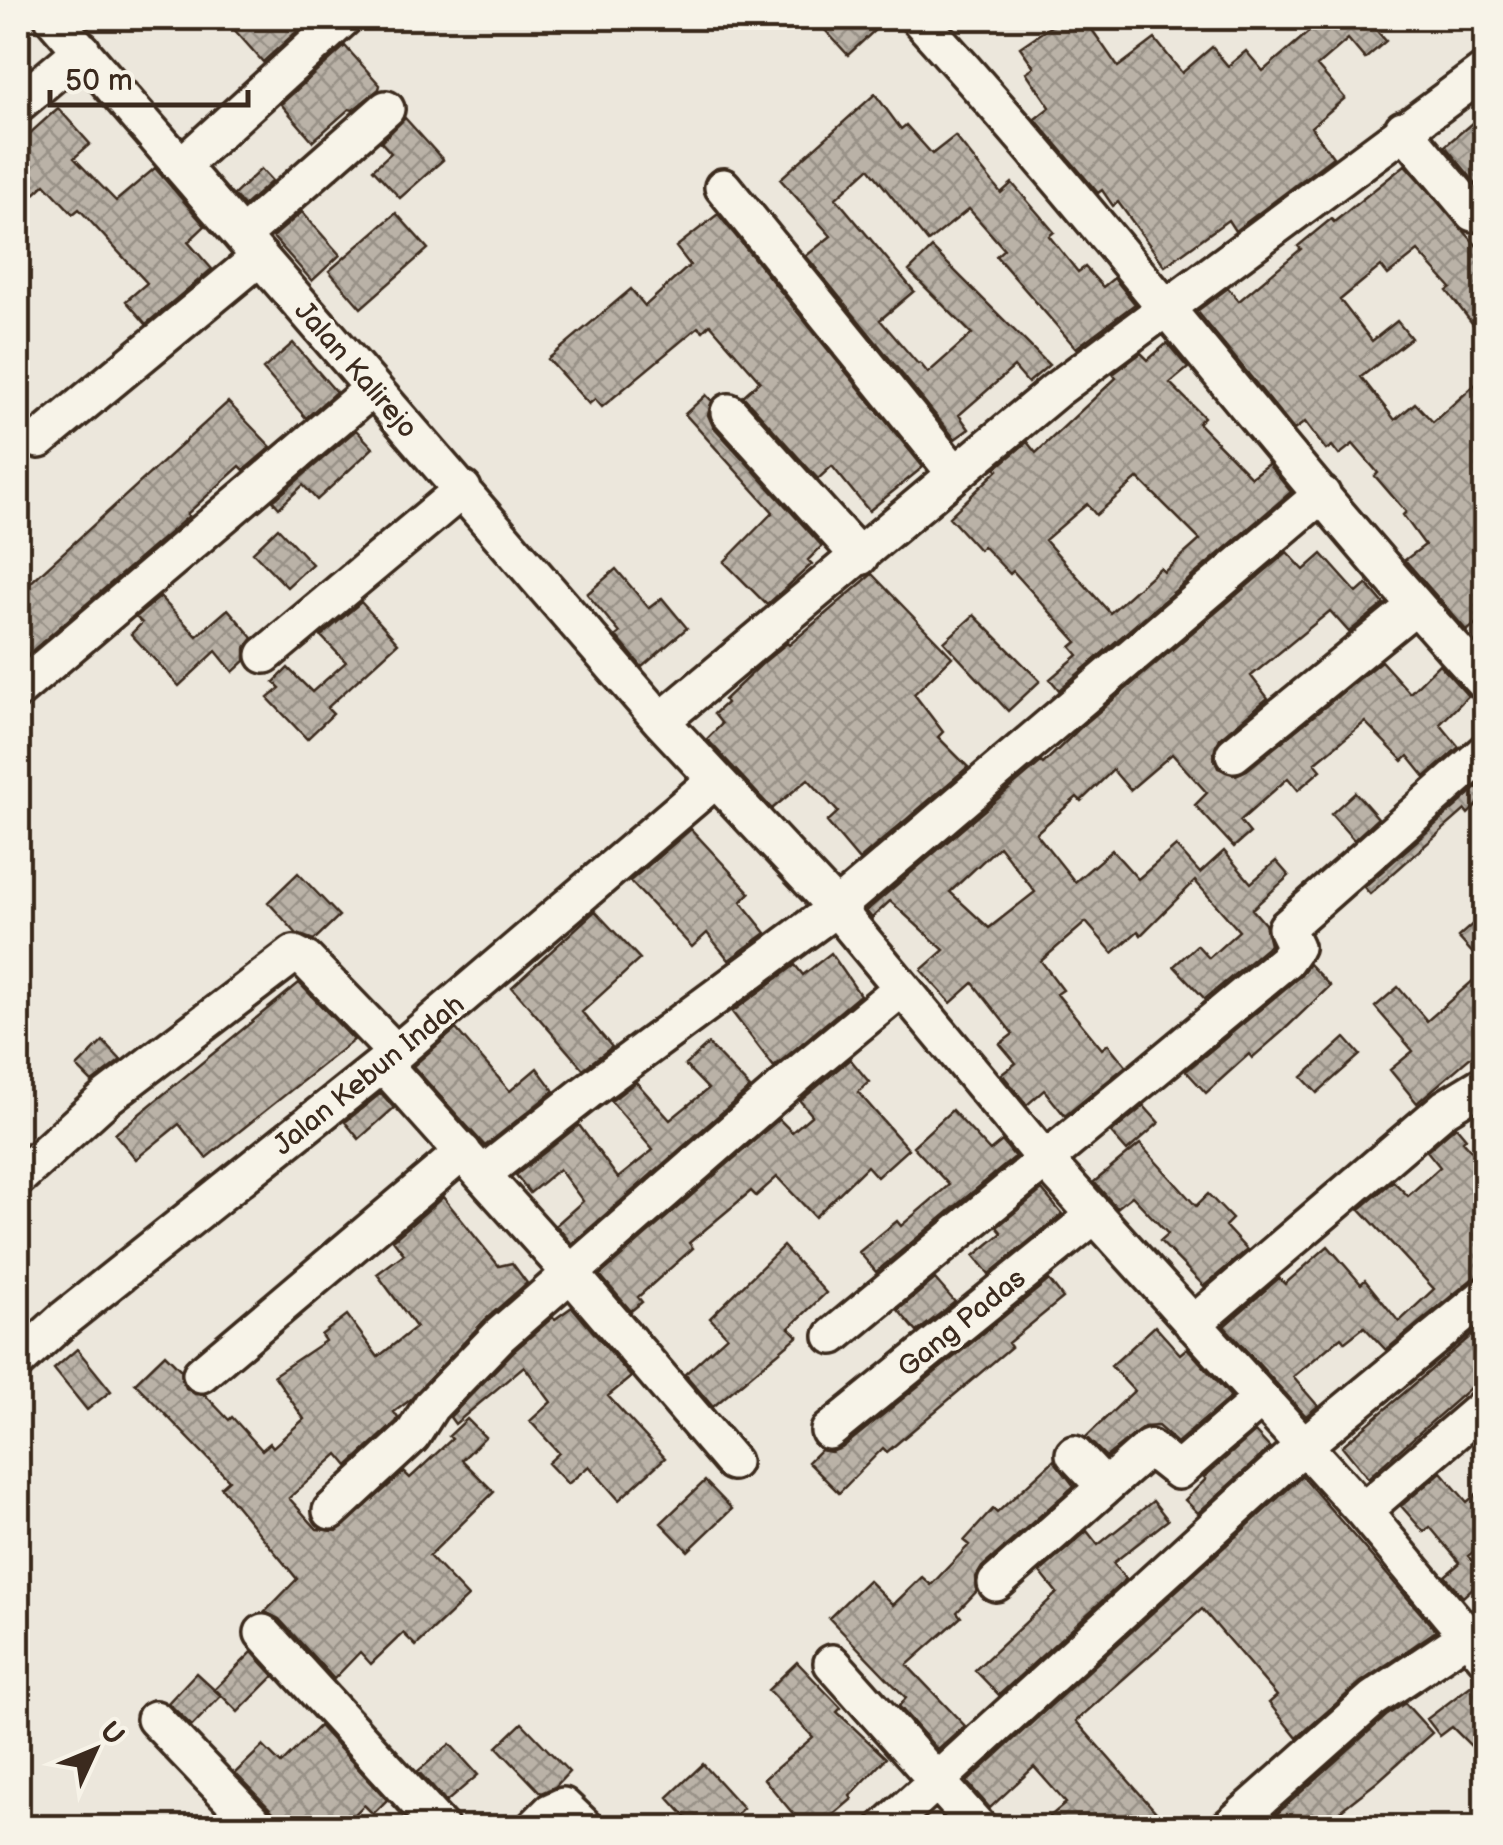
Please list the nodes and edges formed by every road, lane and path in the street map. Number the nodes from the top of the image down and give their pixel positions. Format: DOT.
graph roads {
  1 [pos="344,18"];
  2 [pos="918,18"];
  3 [pos="70,29"];
  4 [pos="1486,70"];
  5 [pos="18,104"];
  6 [pos="386,109"];
  7 [pos="1403,129"];
  8 [pos="181,166"];
  9 [pos="723,187"];
  10 [pos="1472,213"];
  11 [pos="251,246"];
  12 [pos="1168,309"];
  13 [pos="372,389"];
  14 [pos="729,412"];
  15 [pos="40,440"];
  16 [pos="954,472"];
  17 [pos="463,489"];
  18 [pos="1322,494"];
  19 [pos="860,557"];
  20 [pos="1415,606"];
  21 [pos="264,654"];
  22 [pos="1486,684"];
  23 [pos="18,690"];
  24 [pos="661,721"];
  25 [pos="1486,751"];
  26 [pos="1234,754"];
  27 [pos="714,780"];
  28 [pos="836,908"];
  29 [pos="902,988"];
  30 [pos="390,1058"];
  31 [pos="1486,1083"];
  32 [pos="1046,1160"];
  33 [pos="473,1163"];
  34 [pos="18,1178"];
  35 [pos="1094,1215"];
  36 [pos="572,1275"];
  37 [pos="1486,1295"];
  38 [pos="1194,1324"];
  39 [pos="833,1336"];
  40 [pos="18,1361"];
  41 [pos="201,1374"];
  42 [pos="1261,1400"];
  43 [pos="1486,1405"];
  44 [pos="828,1431"];
  45 [pos="1302,1447"];
  46 [pos="1074,1454"];
  47 [pos="732,1462"];
  48 [pos="1104,1486"];
  49 [pos="331,1511"];
  50 [pos="1363,1512"];
  51 [pos="996,1583"];
  52 [pos="263,1633"];
  53 [pos="1476,1647"];
  54 [pos="832,1663"];
  55 [pos="154,1719"];
  56 [pos="938,1781"];
  57 [pos="258,1828"];
  58 [pos="441,1828"];
  59 [pos="534,1828"];
  60 [pos="586,1828"];
  61 [pos="884,1828"];
  62 [pos="979,1828"];
  63 [pos="1228,1828"];
  1 -- 8 [label="street"];
  2 -- 12 [label="street"];
  3 -- 5 [label="street"];
  3 -- 8 [label="street, Jalan Kalirejo"];
  4 -- 7 [label="street"];
  6 -- 11 [label="street"];
  7 -- 10 [label="street"];
  7 -- 12 [label="street"];
  8 -- 11 [label="street, Jalan Kalirejo"];
  9 -- 16 [label="street"];
  11 -- 13 [label="street, Jalan Kalirejo"];
  11 -- 15 [label="street"];
  12 -- 16 [label="street"];
  12 -- 18 [label="street"];
  13 -- 17 [label="street, Jalan Kalirejo"];
  13 -- 23 [label="street"];
  14 -- 19 [label="street"];
  16 -- 19 [label="street"];
  17 -- 21 [label="street"];
  17 -- 24 [label="street, Jalan Kalirejo"];
  18 -- 20 [label="street"];
  18 -- 28 [label="street"];
  19 -- 24 [label="street"];
  20 -- 22 [label="street"];
  20 -- 26 [label="street"];
  24 -- 27 [label="street, Jalan Kalirejo"];
  25 -- 32 [label="street"];
  27 -- 28 [label="street, Jalan Kalirejo"];
  27 -- 30 [label="street, Jalan Kebun Indah"];
  28 -- 29 [label="street, Jalan Kalirejo"];
  28 -- 33 [label="street"];
  29 -- 32 [label="street, Jalan Kalirejo"];
  29 -- 36 [label="street"];
  30 -- 33 [label="street"];
  30 -- 34 [label="street"];
  30 -- 40 [label="street, Jalan Kebun Indah"];
  31 -- 38 [label="street"];
  32 -- 35 [label="street, Jalan Kalirejo"];
  32 -- 39 [label="street"];
  33 -- 36 [label="street"];
  33 -- 41 [label="street"];
  35 -- 38 [label="street, Jalan Kalirejo"];
  35 -- 44 [label="street, Gang Padas"];
  36 -- 47 [label="street"];
  36 -- 49 [label="street"];
  37 -- 45 [label="street"];
  38 -- 42 [label="street, Jalan Kalirejo"];
  42 -- 45 [label="street, Jalan Kalirejo"];
  42 -- 48 [label="street"];
  43 -- 50 [label="street"];
  45 -- 50 [label="street, Jalan Kalirejo"];
  45 -- 56 [label="street"];
  46 -- 48 [label="street"];
  48 -- 51 [label="street"];
  50 -- 53 [label="street, Jalan Kalirejo"];
  52 -- 58 [label="street"];
  53 -- 63 [label="street"];
  54 -- 56 [label="street"];
  55 -- 57 [label="street"];
  56 -- 61 [label="street"];
  56 -- 62 [label="street"];
  59 -- 60 [label="street"];
}
